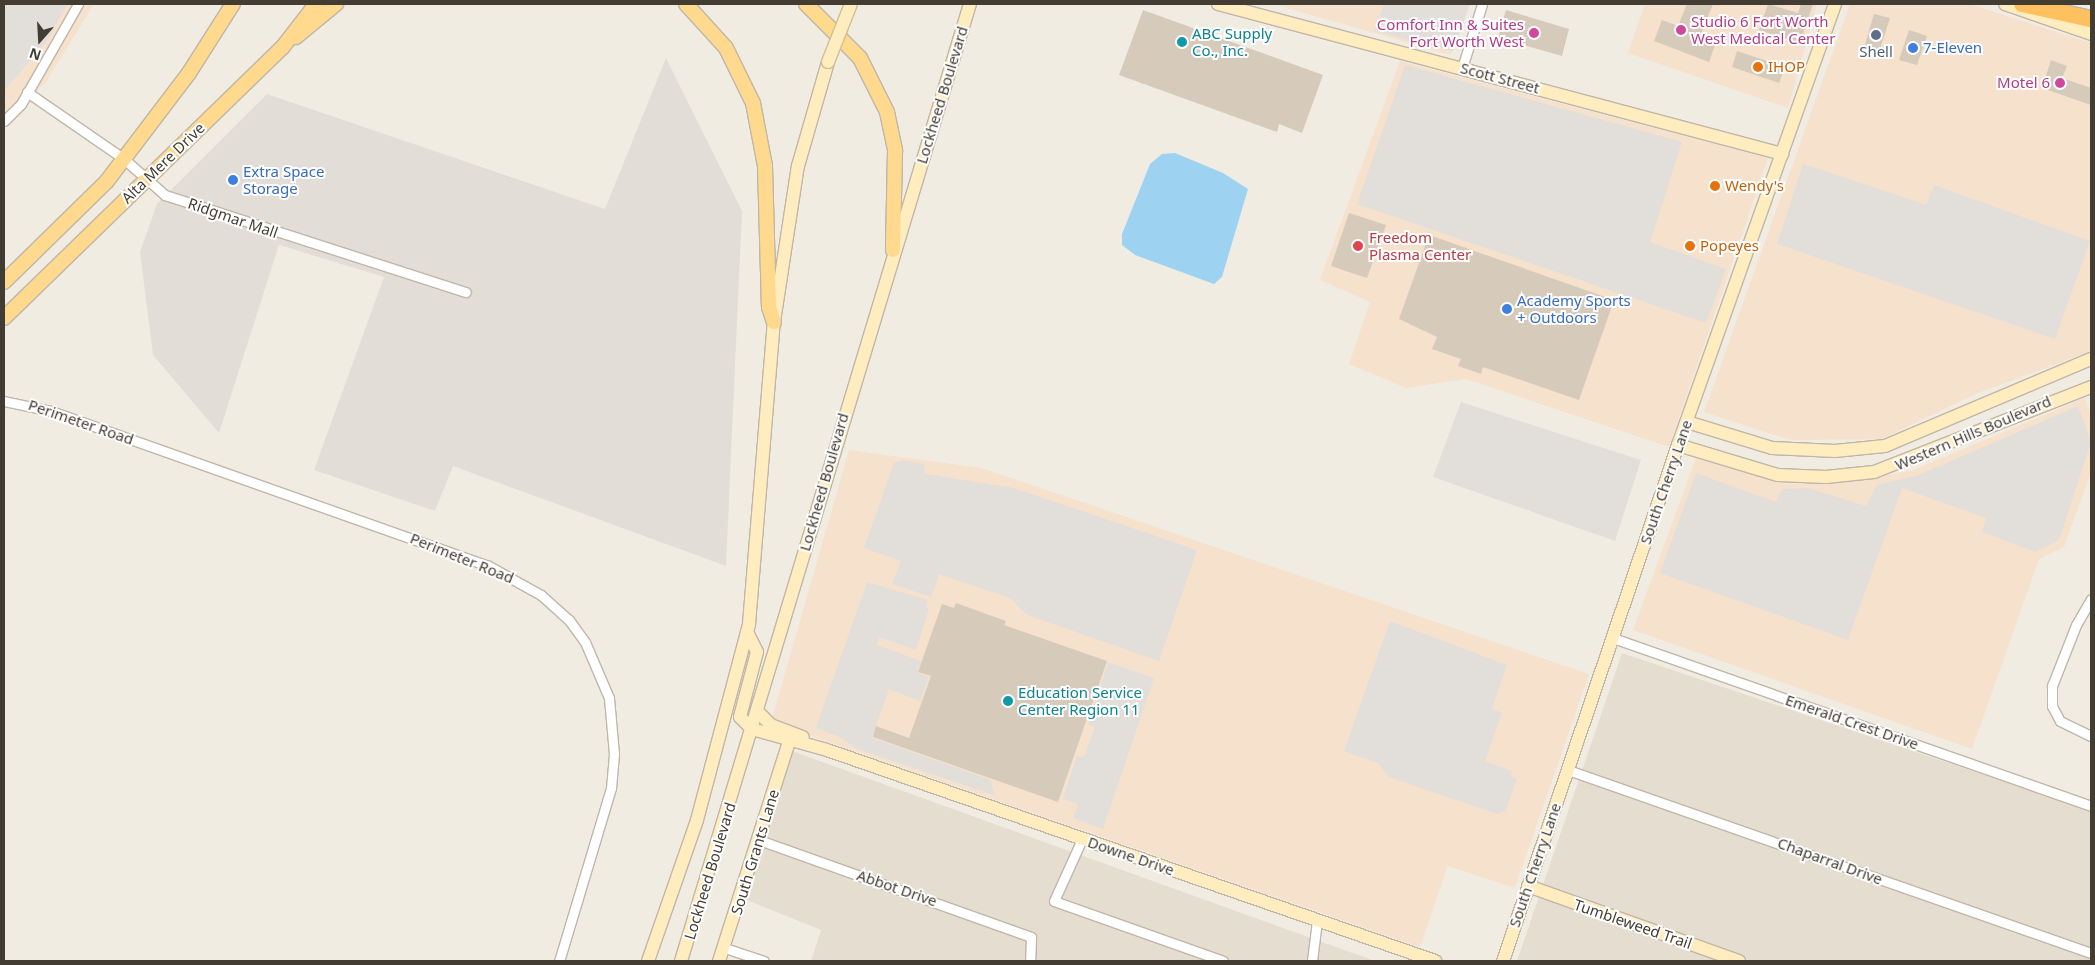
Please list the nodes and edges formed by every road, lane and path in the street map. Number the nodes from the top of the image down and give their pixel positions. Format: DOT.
graph roads {
  1 [pos="78,4"];
  2 [pos="233,4"];
  3 [pos="316,4"];
  4 [pos="336,4"];
  5 [pos="686,4"];
  6 [pos="806,4"];
  7 [pos="851,4"];
  8 [pos="970,4"];
  9 [pos="1218,4"];
  10 [pos="1482,4"];
  11 [pos="1836,4"];
  12 [pos="2005,4"];
  13 [pos="2022,4"];
  14 [pos="2091,19"];
  15 [pos="2091,34"];
  16 [pos="282,48"];
  17 [pos="1462,68"];
  18 [pos="27,92"];
  19 [pos="4,121"];
  20 [pos="1782,154"];
  21 [pos="124,159"];
  22 [pos="147,179"];
  23 [pos="893,250"];
  24 [pos="4,282"];
  25 [pos="466,292"];
  26 [pos="4,318"];
  27 [pos="774,322"];
  28 [pos="2091,359"];
  29 [pos="2091,386"];
  30 [pos="4,401"];
  31 [pos="1687,422"];
  32 [pos="1678,445"];
  33 [pos="2091,599"];
  34 [pos="748,632"];
  35 [pos="1613,638"];
  36 [pos="757,711"];
  37 [pos="752,728"];
  38 [pos="2091,736"];
  39 [pos="789,741"];
  40 [pos="827,750"];
  41 [pos="1568,770"];
  42 [pos="2091,806"];
  43 [pos="1082,839"];
  44 [pos="759,840"];
  45 [pos="1528,886"];
  46 [pos="1317,921"];
  47 [pos="725,948"];
  48 [pos="2091,953"];
  49 [pos="559,961"];
  50 [pos="648,961"];
  51 [pos="681,961"];
  52 [pos="719,961"];
  53 [pos="764,961"];
  54 [pos="1030,961"];
  55 [pos="1223,961"];
  56 [pos="1312,961"];
  57 [pos="1434,961"];
  58 [pos="1502,961"];
  59 [pos="1739,961"];
  1 -- 18 [label="street"];
  2 -- 21 [label="main road, Alta Mere Drive"];
  3 -- 16 [label="main road, Alta Mere Drive"];
  4 -- 16 [label="main road"];
  5 -- 27 [label="main road"];
  6 -- 23 [label="main road"];
  7 -- 27 [label="street, Lockheed Boulevard, bridge"];
  8 -- 23 [label="street, Lockheed Boulevard"];
  9 -- 17 [label="street, Scott Street"];
  10 -- 17 [label="street"];
  11 -- 20 [label="street, South Cherry Lane"];
  12 -- 15 [label="street"];
  13 -- 14 [label="highway"];
  16 -- 22 [label="main road, Alta Mere Drive"];
  17 -- 20 [label="street, Scott Street"];
  18 -- 19 [label="street"];
  18 -- 21 [label="street, Ridgmar Mall"];
  20 -- 31 [label="street, South Cherry Lane"];
  21 -- 22 [label="street, Ridgmar Mall"];
  21 -- 24 [label="main road, Alta Mere Drive"];
  22 -- 25 [label="street, Ridgmar Mall"];
  22 -- 26 [label="main road, Alta Mere Drive"];
  23 -- 36 [label="street, Lockheed Boulevard"];
  27 -- 34 [label="street, Lockheed Boulevard"];
  28 -- 31 [label="street, Western Hills Boulevard"];
  29 -- 32 [label="street, Western Hills Boulevard"];
  30 -- 49 [label="street, Perimeter Road"];
  31 -- 32 [label="street, South Cherry Lane"];
  32 -- 35 [label="street, South Cherry Lane"];
  33 -- 38 [label="street"];
  34 -- 37 [label="street"];
  34 -- 50 [label="street, Lockheed Boulevard"];
  35 -- 41 [label="street, South Cherry Lane"];
  35 -- 42 [label="street, Emerald Crest Drive"];
  36 -- 37 [label="street, Lockheed Boulevard"];
  36 -- 40 [label="street, Downe Drive"];
  37 -- 39 [label="street, Downe Drive"];
  37 -- 51 [label="street, Lockheed Boulevard"];
  39 -- 40 [label="street, Downe Drive"];
  39 -- 44 [label="street, South Grants Lane"];
  40 -- 43 [label="street, Downe Drive"];
  41 -- 45 [label="street, South Cherry Lane"];
  41 -- 48 [label="street, Chaparral Drive"];
  43 -- 46 [label="street, Downe Drive"];
  43 -- 55 [label="street"];
  44 -- 47 [label="street, South Grants Lane"];
  44 -- 54 [label="street, Abbot Drive"];
  45 -- 58 [label="street, South Cherry Lane"];
  45 -- 59 [label="street, Tumbleweed Trail"];
  46 -- 56 [label="street"];
  46 -- 57 [label="street, Downe Drive"];
  47 -- 52 [label="street, South Grants Lane"];
  47 -- 53 [label="street"];
}
